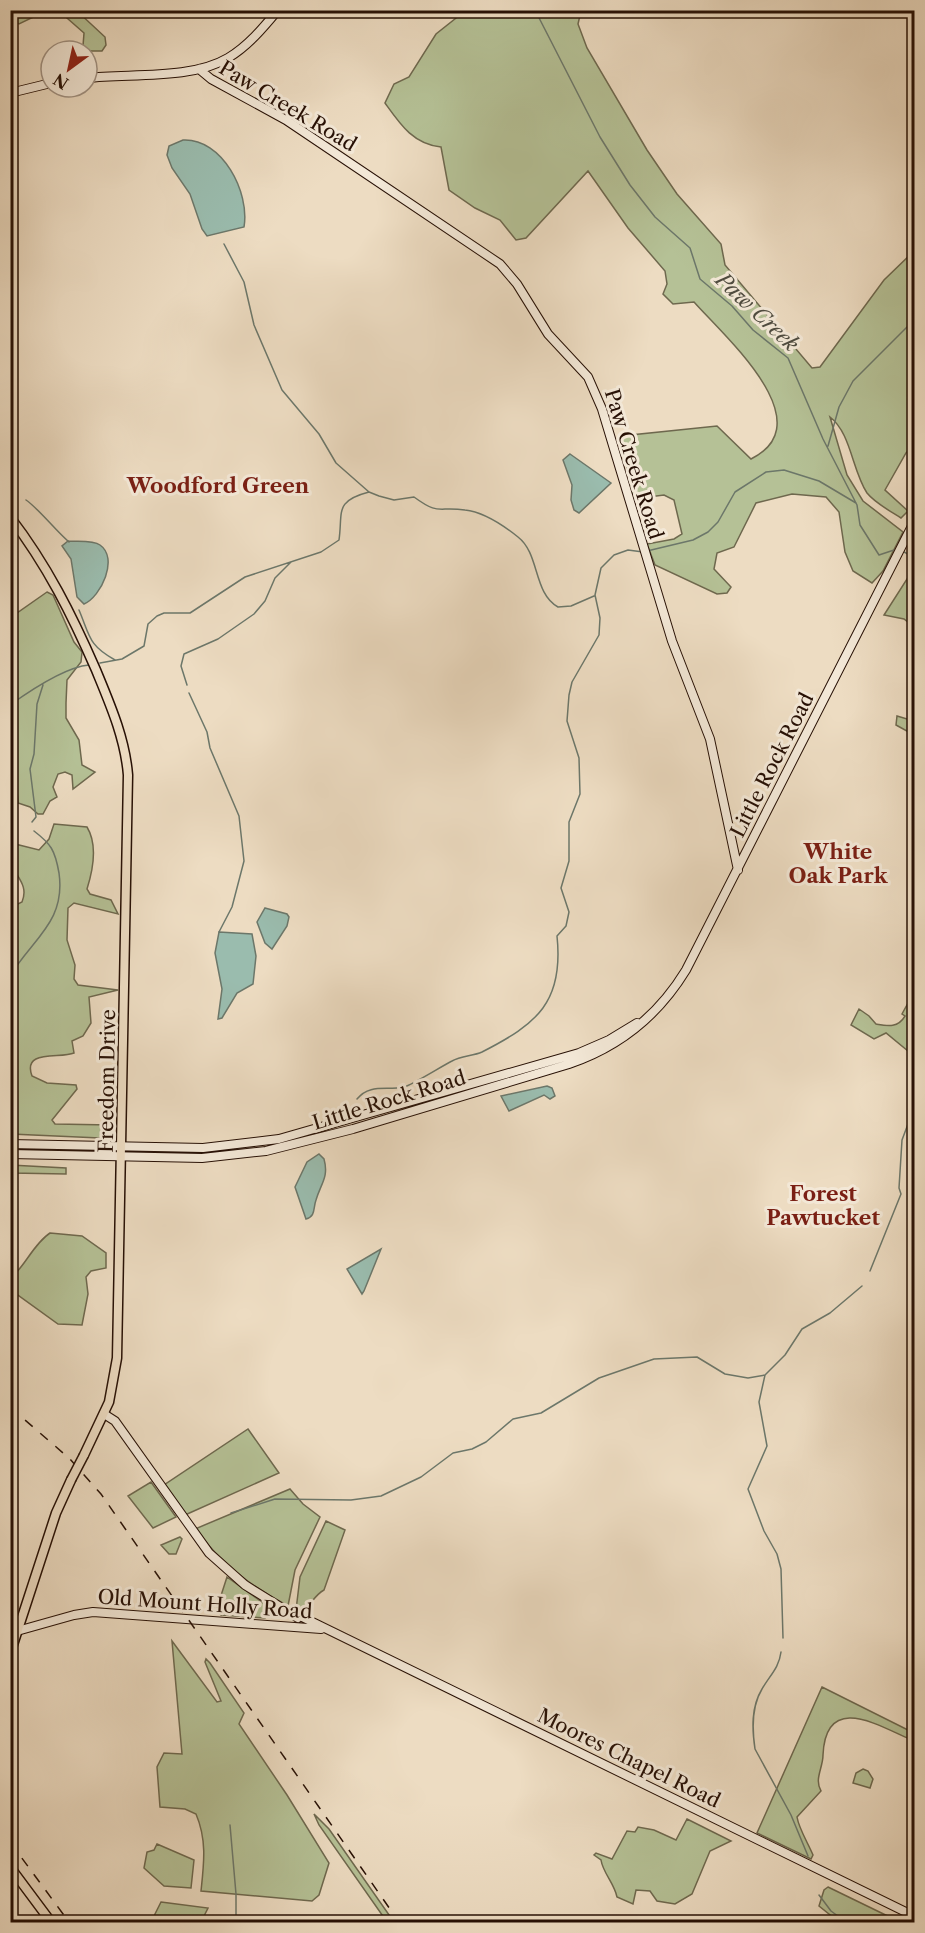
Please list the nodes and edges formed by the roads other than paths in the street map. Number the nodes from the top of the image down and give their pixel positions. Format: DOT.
graph roads {
  1 [pos="278,10"];
  2 [pos="199,69"];
  3 [pos="99,77"];
  4 [pos="39,86"];
  5 [pos="10,93"];
  6 [pos="10,517"];
  7 [pos="915,522"];
  8 [pos="738,870"];
  9 [pos="648,1016"];
  10 [pos="10,1144"];
  11 [pos="122,1146"];
  12 [pos="10,1154"];
  13 [pos="122,1156"];
  14 [pos="104,1414"];
  15 [pos="296,1614"];
  16 [pos="299,1625"];
  17 [pos="328,1631"];
  18 [pos="14,1632"];
  19 [pos="10,1654"];
  20 [pos="10,1867"];
  21 [pos="915,1916"];
  22 [pos="51,1923"];
  1 -- 2 [label="main road"];
  2 -- 3 [label="main road"];
  2 -- 8 [label="main road, Paw Creek Road"];
  4 -- 5 [label="main road"];
  6 -- 11 [label="main road, Freedom Drive"];
  7 -- 8 [label="main road, Little Rock Road"];
  8 -- 9 [label="main road, Little Rock Road"];
  9 -- 11 [label="main road, Little Rock Road"];
  9 -- 13 [label="main road, Little Rock Road"];
  10 -- 11 [label="main road, Little Rock Road"];
  11 -- 13 [label="main road, Freedom Drive"];
  12 -- 13 [label="main road, Little Rock Road"];
  13 -- 14 [label="main road, Freedom Drive"];
  14 -- 15 [label="main road"];
  14 -- 18 [label="main road, Freedom Drive, bridge"];
  15 -- 16 [label="main road"];
  15 -- 17 [label="main road"];
  16 -- 17 [label="main road, Old Mount Holly Road"];
  16 -- 18 [label="main road, Old Mount Holly Road"];
  17 -- 21 [label="main road, Moores Chapel Road"];
  18 -- 19 [label="main road, Freedom Drive"];
  20 -- 22 [label="main road"];
}
